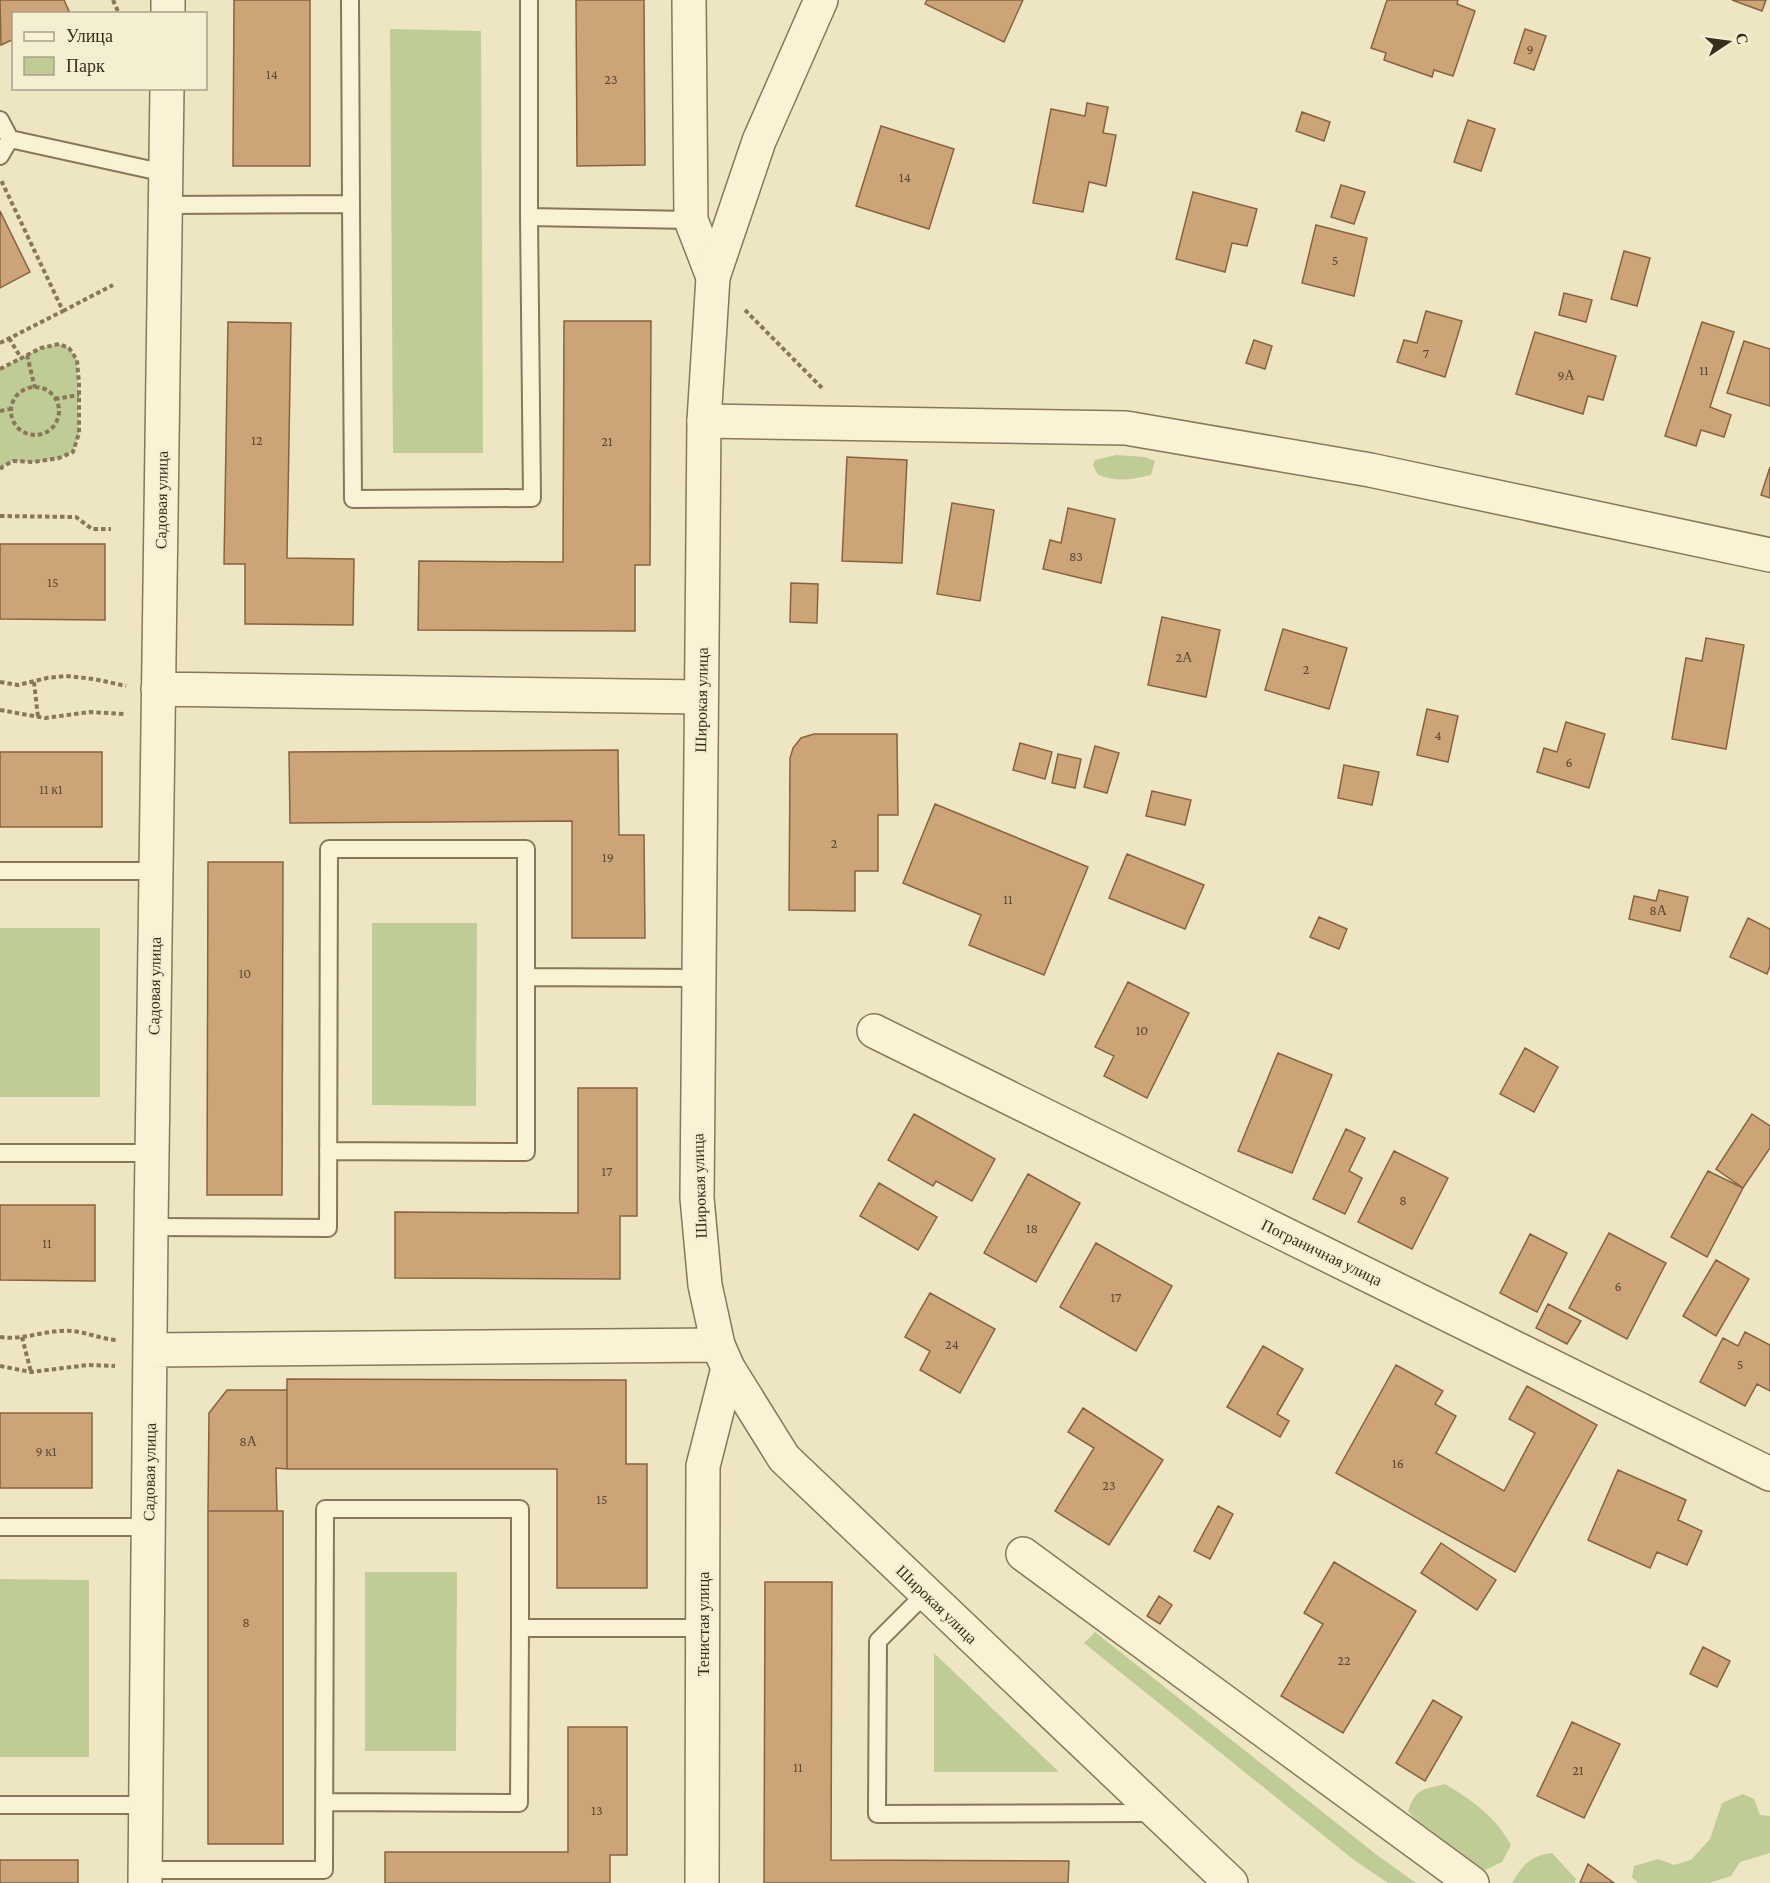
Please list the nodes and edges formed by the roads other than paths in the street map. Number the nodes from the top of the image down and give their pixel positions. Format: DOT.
graph roads {
  1 [pos="350,0"];
  2 [pos="529,0"];
  3 [pos="689,0"];
  4 [pos="821,0"];
  5 [pos="167,90"];
  6 [pos="0,120"];
  7 [pos="10,139"];
  8 [pos="0,156"];
  9 [pos="165,173"];
  10 [pos="351,204"];
  11 [pos="164,205"];
  12 [pos="529,218"];
  13 [pos="691,220"];
  14 [pos="713,277"];
  15 [pos="704,421"];
  16 [pos="1770,555"];
  17 [pos="143,688"];
  18 [pos="701,697"];
  19 [pos="0,871"];
  20 [pos="156,871"];
  21 [pos="526,977"];
  22 [pos="699,978"];
  23 [pos="874,1030"];
  24 [pos="328,1151"];
  25 [pos="0,1153"];
  26 [pos="152,1153"];
  27 [pos="151,1227"];
  28 [pos="150,1350"];
  29 [pos="723,1357"];
  30 [pos="1770,1474"];
  31 [pos="0,1527"];
  32 [pos="148,1527"];
  33 [pos="1023,1554"];
  34 [pos="926,1593"];
  35 [pos="520,1628"];
  36 [pos="703,1628"];
  37 [pos="324,1802"];
  38 [pos="0,1805"];
  39 [pos="146,1805"];
  40 [pos="1157,1813"];
  41 [pos="145,1876"];
  42 [pos="702,1883"];
  43 [pos="1231,1883"];
  44 [pos="1472,1883"];
  1 -- 10 [label="lane"];
  2 -- 12 [label="lane"];
  3 -- 13 [label="street"];
  4 -- 14 [label="street"];
  5 -- 9 [label="street, Садовая улица"];
  6 -- 7 [label="lane"];
  7 -- 8 [label="lane"];
  7 -- 9 [label="lane"];
  9 -- 11 [label="street, Садовая улица"];
  10 -- 11 [label="lane"];
  10 -- 12 [label="lane"];
  11 -- 17 [label="street, Садовая улица"];
  12 -- 13 [label="lane"];
  13 -- 14 [label="street"];
  14 -- 15 [label="street, Широкая улица"];
  15 -- 16 [label="street"];
  15 -- 18 [label="street, Широкая улица"];
  17 -- 18 [label="street"];
  17 -- 20 [label="street, Садовая улица"];
  18 -- 22 [label="street, Широкая улица"];
  19 -- 20 [label="lane"];
  20 -- 26 [label="street, Садовая улица"];
  21 -- 22 [label="lane"];
  21 -- 24 [label="lane"];
  21 -- 24 [label="lane"];
  22 -- 29 [label="street, Широкая улица"];
  23 -- 30 [label="street, Пограничная улица"];
  24 -- 27 [label="lane"];
  25 -- 26 [label="lane"];
  26 -- 27 [label="street, Садовая улица"];
  27 -- 28 [label="street, Садовая улица"];
  28 -- 29 [label="street"];
  28 -- 32 [label="street, Садовая улица"];
  29 -- 34 [label="street, Широкая улица"];
  29 -- 36 [label="street, Тенистая улица"];
  31 -- 32 [label="lane"];
  32 -- 39 [label="street, Садовая улица"];
  33 -- 44 [label="street"];
  34 -- 40 [label="street, Широкая улица"];
  34 -- 40 [label="lane"];
  35 -- 36 [label="lane"];
  35 -- 37 [label="lane"];
  35 -- 37 [label="lane"];
  36 -- 42 [label="street, Тенистая улица"];
  37 -- 41 [label="lane"];
  38 -- 39 [label="lane"];
  39 -- 41 [label="street, Садовая улица"];
  40 -- 43 [label="street, Широкая улица"];
}
